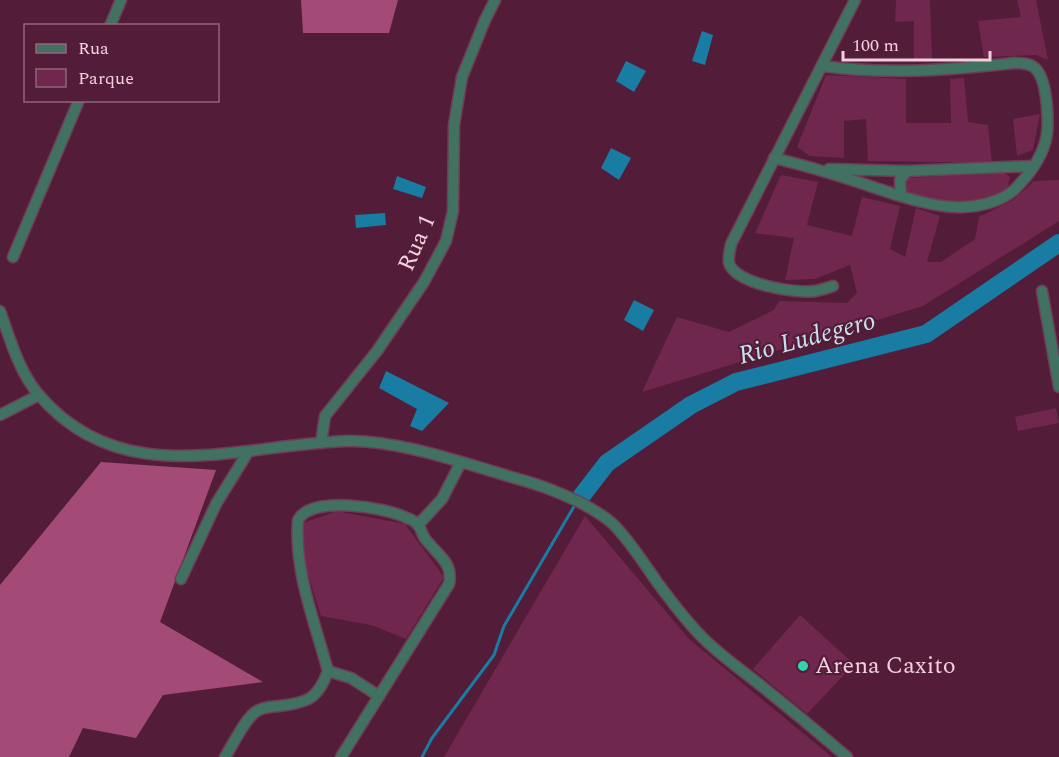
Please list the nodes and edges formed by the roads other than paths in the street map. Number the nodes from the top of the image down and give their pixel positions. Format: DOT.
graph roads {
  1 [pos="121,0"];
  2 [pos="495,0"];
  3 [pos="855,0"];
  4 [pos="111,24"];
  5 [pos="822,66"];
  6 [pos="78,102"];
  7 [pos="774,158"];
  8 [pos="1033,166"];
  9 [pos="1008,167"];
  10 [pos="817,169"];
  11 [pos="907,171"];
  12 [pos="1014,190"];
  13 [pos="902,196"];
  14 [pos="13,258"];
  15 [pos="833,286"];
  16 [pos="1042,291"];
  17 [pos="0,310"];
  18 [pos="1059,387"];
  19 [pos="39,395"];
  20 [pos="0,415"];
  21 [pos="321,443"];
  22 [pos="248,452"];
  23 [pos="461,462"];
  24 [pos="418,525"];
  25 [pos="181,579"];
  26 [pos="328,671"];
  27 [pos="379,696"];
  28 [pos="225,757"];
  29 [pos="341,757"];
  30 [pos="847,757"];
  1 -- 4 [label="street"];
  2 -- 21 [label="street, Rua 1"];
  3 -- 5 [label="street"];
  5 -- 7 [label="street"];
  5 -- 8 [label="street"];
  6 -- 14 [label="street"];
  7 -- 10 [label="street"];
  7 -- 15 [label="street"];
  8 -- 9 [label="street"];
  8 -- 12 [label="street"];
  9 -- 11 [label="street"];
  9 -- 12 [label="street"];
  10 -- 11 [label="street"];
  10 -- 13 [label="street"];
  11 -- 13 [label="street"];
  12 -- 13 [label="street"];
  16 -- 18 [label="street"];
  17 -- 19 [label="street"];
  19 -- 20 [label="street"];
  19 -- 22 [label="street"];
  21 -- 22 [label="street"];
  21 -- 23 [label="street"];
  22 -- 25 [label="street"];
  23 -- 24 [label="street"];
  23 -- 30 [label="street"];
  24 -- 26 [label="street"];
  24 -- 27 [label="street"];
  26 -- 27 [label="street"];
  26 -- 28 [label="street"];
  27 -- 29 [label="street"];
}
